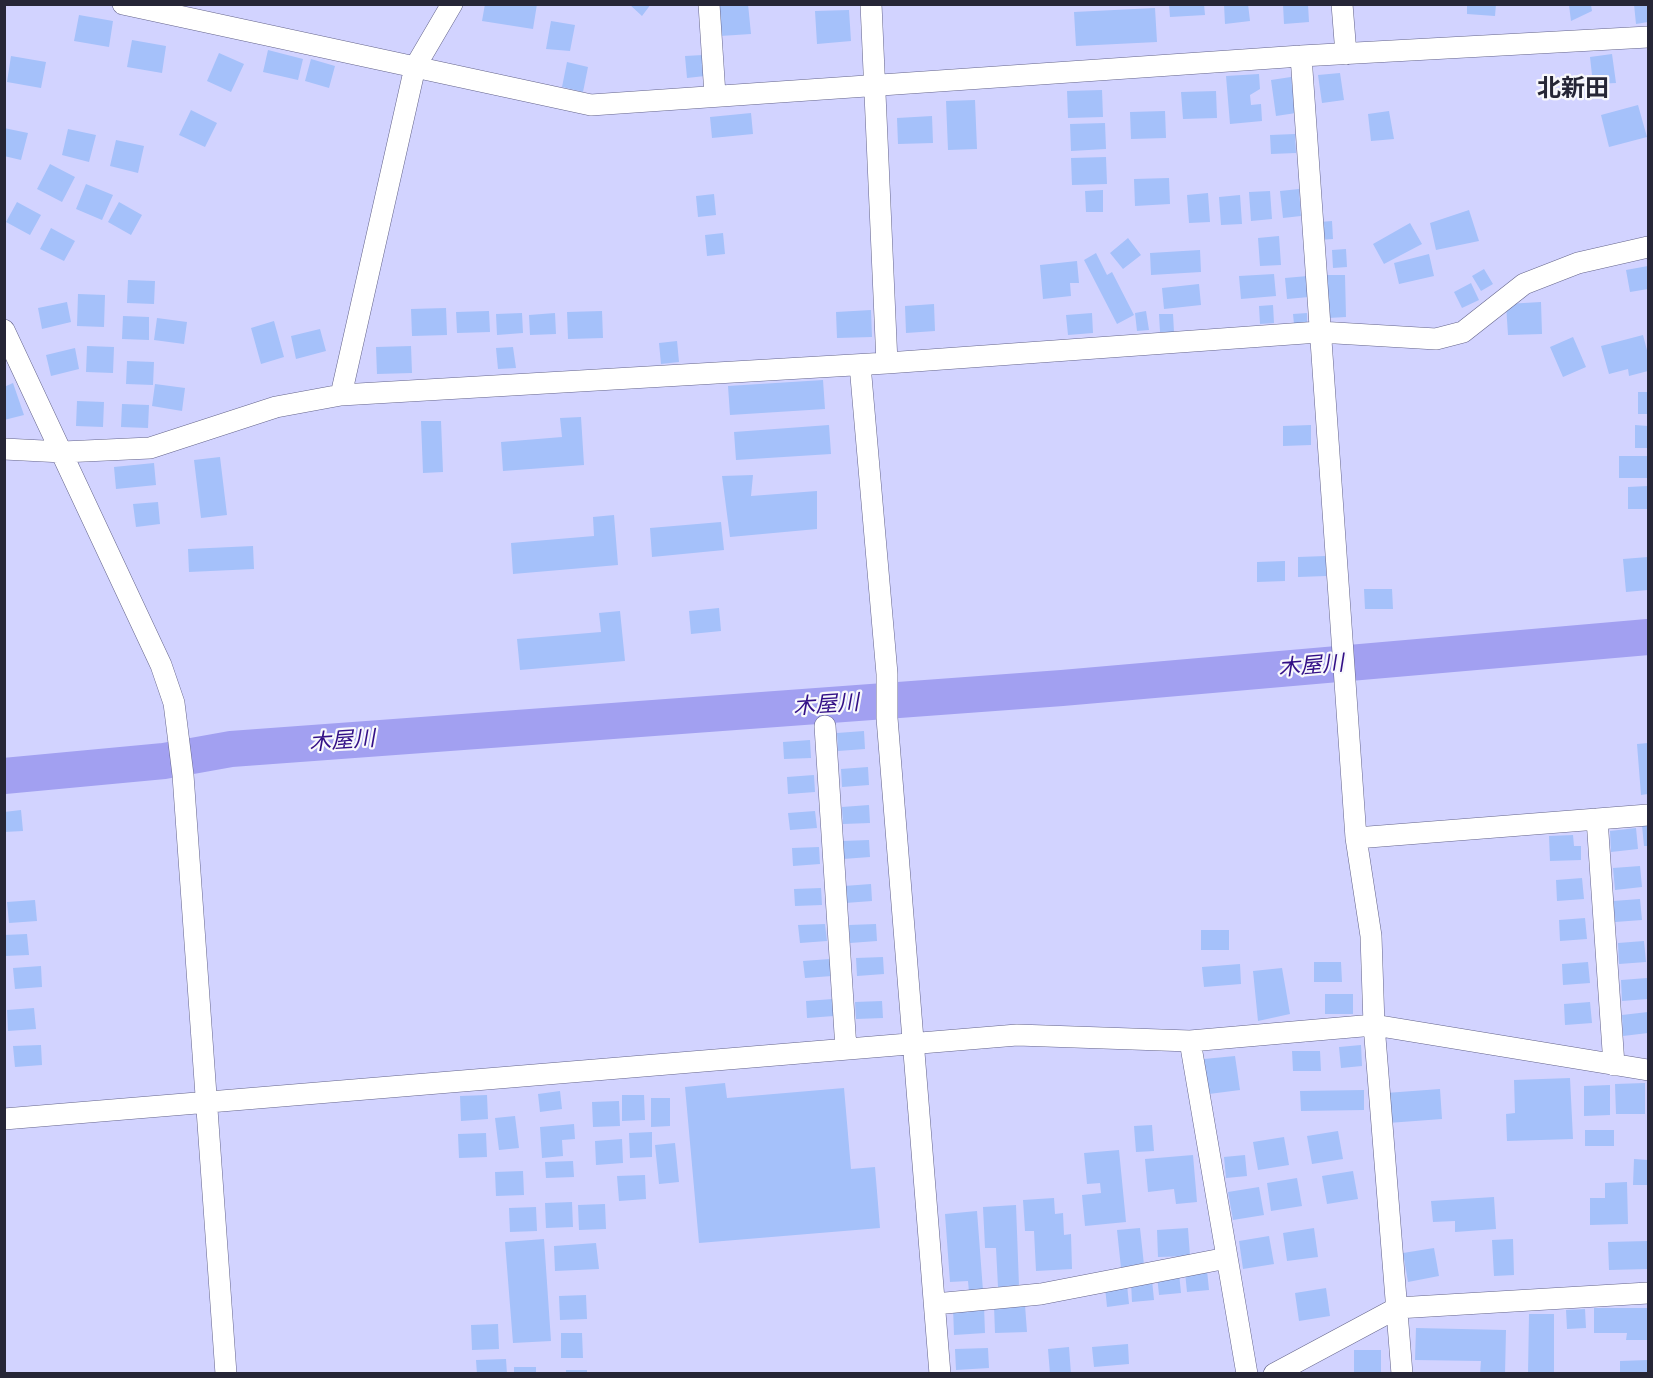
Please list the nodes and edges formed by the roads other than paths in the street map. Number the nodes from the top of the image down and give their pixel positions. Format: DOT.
graph roads {
  1 [pos="123,4"];
  2 [pos="453,4"];
  3 [pos="709,4"];
  4 [pos="871,4"];
  5 [pos="1342,4"];
  6 [pos="1648,37"];
  7 [pos="1346,54"];
  8 [pos="1301,56"];
  9 [pos="415,67"];
  10 [pos="875,87"];
  11 [pos="715,95"];
  12 [pos="1648,247"];
  13 [pos="4,330"];
  14 [pos="1319,332"];
  15 [pos="887,363"];
  16 [pos="860,365"];
  17 [pos="341,395"];
  18 [pos="4,449"];
  19 [pos="63,452"];
  20 [pos="825,726"];
  21 [pos="1648,815"];
  22 [pos="1597,819"];
  23 [pos="1356,838"];
  24 [pos="1374,1025"];
  25 [pos="1190,1041"];
  26 [pos="914,1043"];
  27 [pos="846,1049"];
  28 [pos="1614,1065"];
  29 [pos="1648,1070"];
  30 [pos="205,1103"];
  31 [pos="4,1119"];
  32 [pos="1227,1258"];
  33 [pos="1648,1293"];
  34 [pos="935,1304"];
  35 [pos="1397,1308"];
  36 [pos="226,1374"];
  37 [pos="940,1374"];
  38 [pos="1247,1374"];
  39 [pos="1274,1374"];
  40 [pos="1402,1374"];
  1 -- 9 [label="street"];
  2 -- 9 [label="street"];
  3 -- 11 [label="street"];
  4 -- 10 [label="street"];
  5 -- 7 [label="street"];
  6 -- 7 [label="street"];
  7 -- 8 [label="street"];
  8 -- 10 [label="street"];
  8 -- 14 [label="street"];
  9 -- 11 [label="street"];
  9 -- 17 [label="street"];
  10 -- 11 [label="street"];
  10 -- 15 [label="street"];
  12 -- 14 [label="street"];
  13 -- 19 [label="street"];
  14 -- 15 [label="street"];
  14 -- 23 [label="street"];
  15 -- 16 [label="street"];
  16 -- 17 [label="street"];
  16 -- 26 [label="street"];
  17 -- 19 [label="street"];
  18 -- 19 [label="street"];
  19 -- 30 [label="street"];
  20 -- 27 [label="street"];
  21 -- 22 [label="street"];
  22 -- 23 [label="street"];
  22 -- 28 [label="street"];
  23 -- 24 [label="street"];
  24 -- 25 [label="street"];
  24 -- 28 [label="street"];
  24 -- 35 [label="street"];
  25 -- 26 [label="street"];
  25 -- 32 [label="street"];
  26 -- 27 [label="street"];
  26 -- 34 [label="street"];
  27 -- 30 [label="street"];
  28 -- 29 [label="street"];
  30 -- 31 [label="street"];
  30 -- 36 [label="street"];
  32 -- 34 [label="street"];
  32 -- 38 [label="street"];
  33 -- 35 [label="street"];
  34 -- 37 [label="street"];
  35 -- 39 [label="street"];
  35 -- 40 [label="street"];
}
